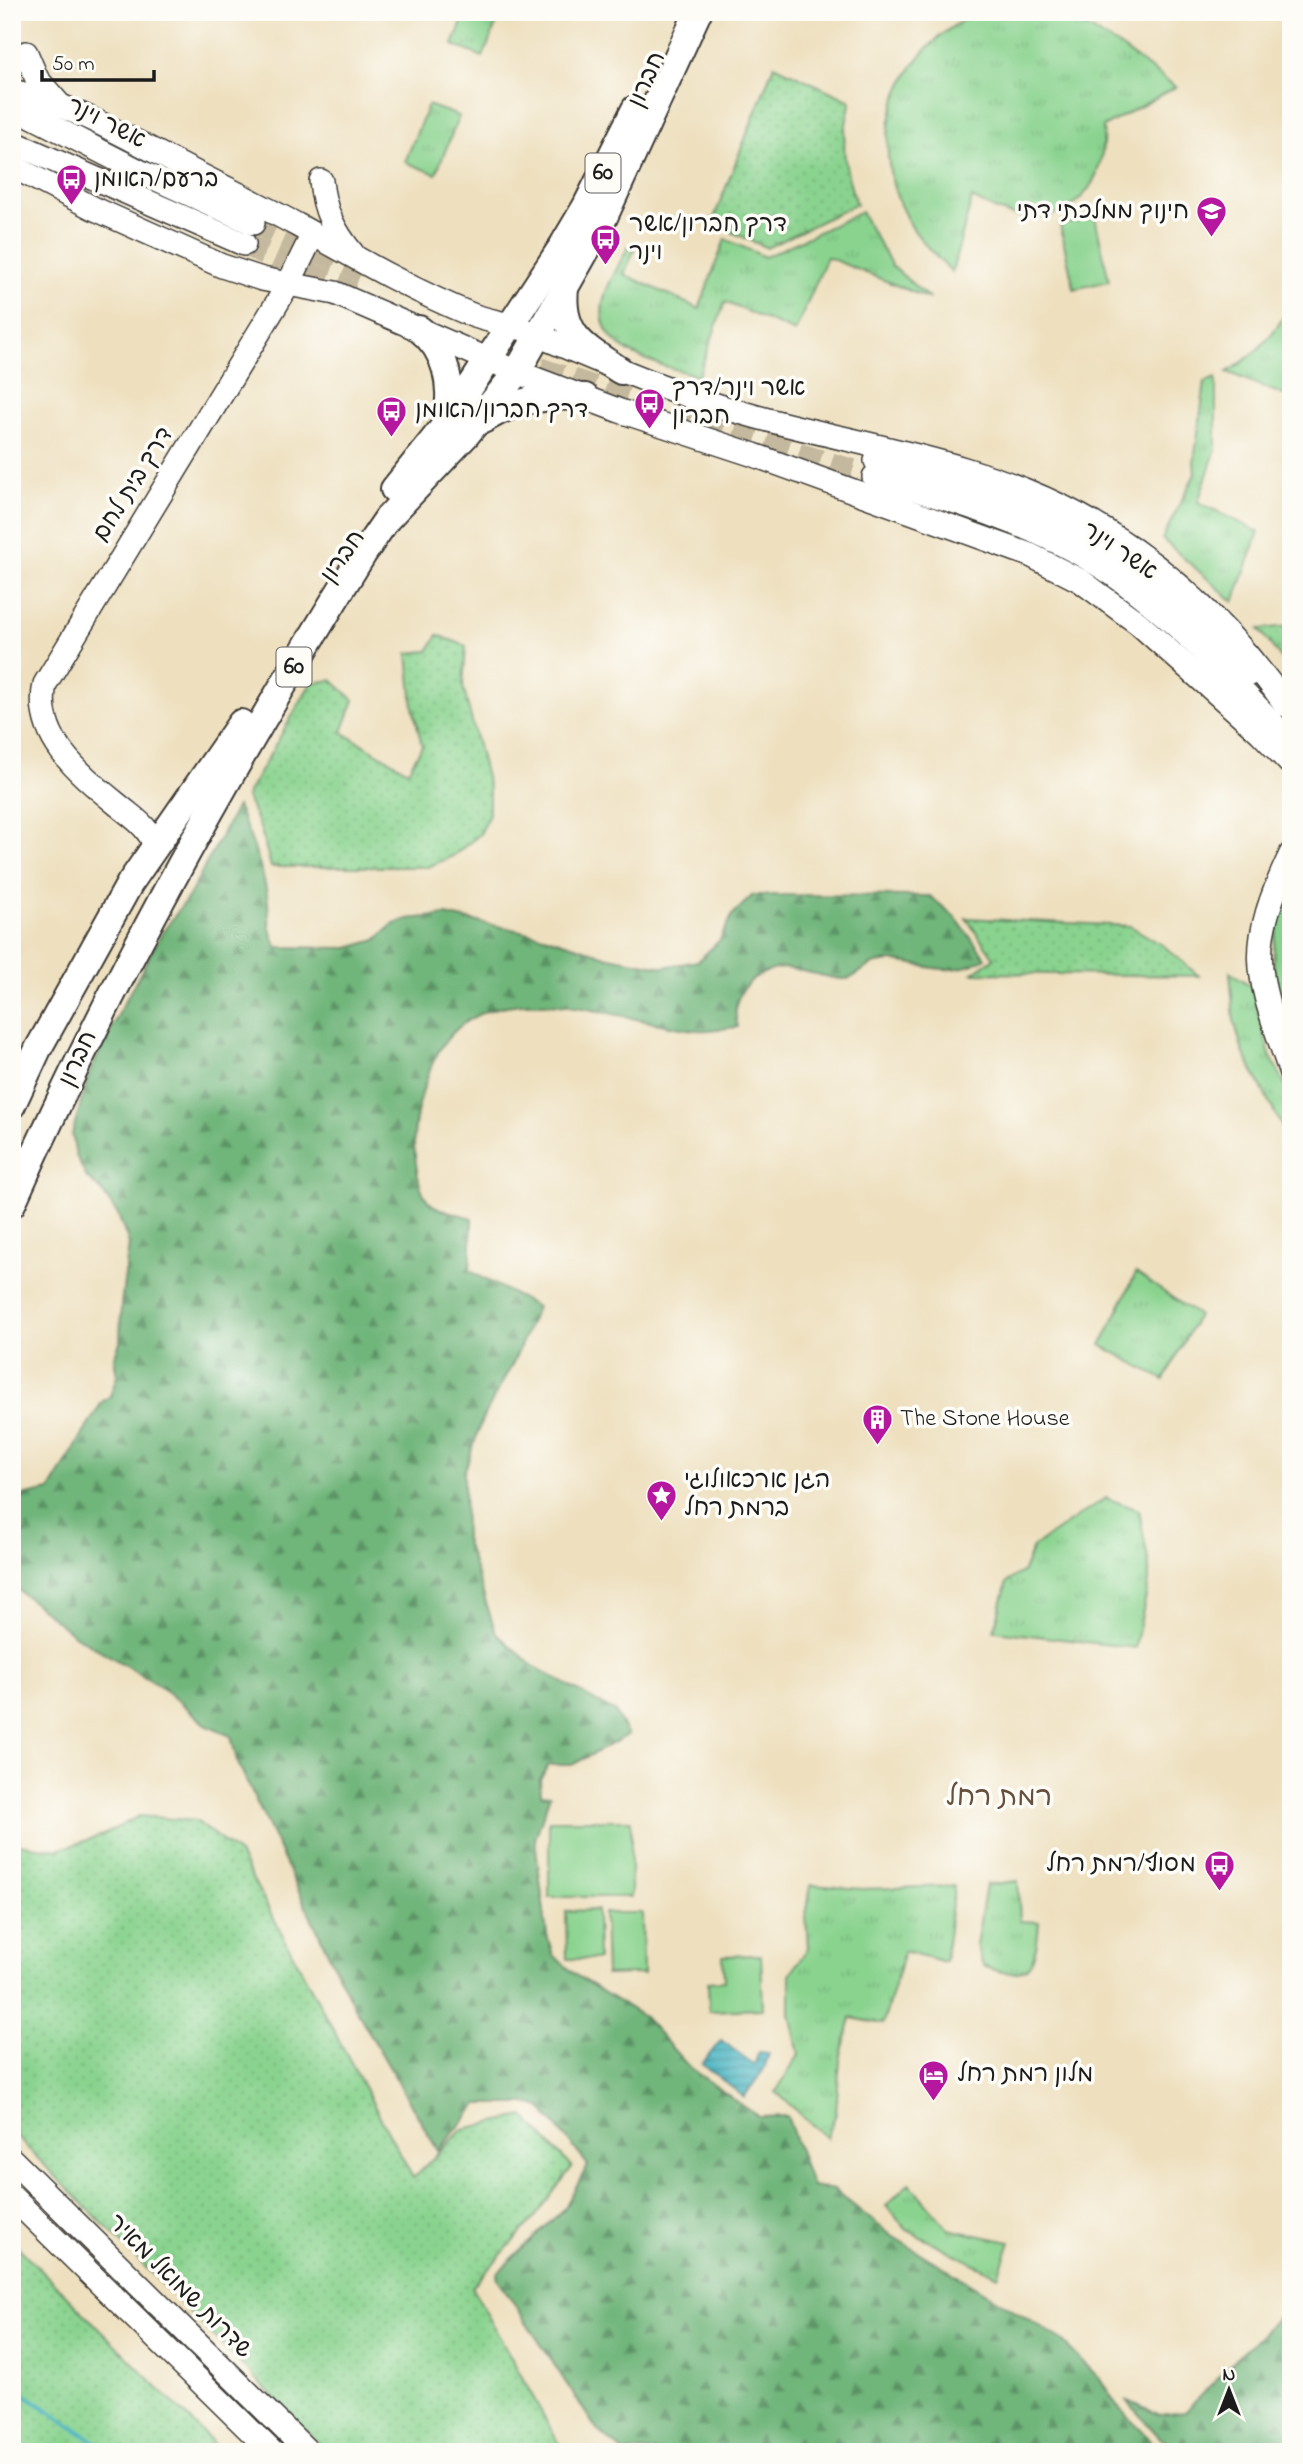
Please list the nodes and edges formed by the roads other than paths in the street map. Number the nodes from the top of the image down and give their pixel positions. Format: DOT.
graph roads {
  1 [pos="678,12"];
  2 [pos="698,12"];
  3 [pos="26,53"];
  4 [pos="12,91"];
  5 [pos="12,106"];
  6 [pos="66,109"];
  7 [pos="12,142"];
  8 [pos="12,166"];
  9 [pos="321,181"];
  10 [pos="313,234"];
  11 [pos="363,264"];
  12 [pos="288,285"];
  13 [pos="565,288"];
  14 [pos="510,323"];
  15 [pos="419,329"];
  16 [pos="537,335"];
  17 [pos="487,359"];
  18 [pos="621,371"];
  19 [pos="517,372"];
  20 [pos="584,397"];
  21 [pos="456,430"];
  22 [pos="1288,708"];
  23 [pos="1291,743"];
  24 [pos="1291,764"];
  25 [pos="160,836"];
  26 [pos="1290,855"];
  27 [pos="173,874"];
  28 [pos="1265,1001"];
  29 [pos="1291,1029"];
  30 [pos="1291,1073"];
  31 [pos="12,1105"];
  32 [pos="12,1204"];
  33 [pos="12,2160"];
  34 [pos="12,2197"];
  35 [pos="272,2452"];
  36 [pos="308,2452"];
  1 -- 14 [label="highway, חברון / 60"];
  2 -- 13 [label="highway, 60"];
  3 -- 6 [label="main road"];
  4 -- 6 [label="main road"];
  5 -- 7 [label="main road, אשר וינר"];
  6 -- 10 [label="main road"];
  8 -- 12 [label="main road"];
  9 -- 11 [label="main road"];
  10 -- 11 [label="main road"];
  10 -- 12 [label="main road, דרך בית לחם"];
  11 -- 14 [label="main road"];
  12 -- 15 [label="main road"];
  12 -- 25 [label="main road, דרך בית לחם"];
  13 -- 16 [label="highway, חברון / 60"];
  13 -- 18 [label="highway"];
  14 -- 16 [label="main road"];
  14 -- 17 [label="highway, חברון / 60"];
  15 -- 17 [label="main road"];
  15 -- 21 [label="highway"];
  16 -- 18 [label="main road"];
  16 -- 19 [label="highway, חברון / 60"];
  17 -- 19 [label="main road"];
  17 -- 21 [label="highway, חברון / 60"];
  18 -- 22 [label="main road"];
  19 -- 20 [label="main road"];
  19 -- 21 [label="highway, חברון / 60"];
  20 -- 21 [label="highway"];
  20 -- 24 [label="main road"];
  21 -- 25 [label="highway, חברון / 60"];
  21 -- 27 [label="highway, חברון / 60"];
  22 -- 23 [label="main road, אשר וינר"];
  25 -- 27 [label="main road"];
  25 -- 31 [label="highway, חברון / 60"];
  26 -- 28 [label="main road"];
  27 -- 32 [label="highway, חברון / 60"];
  28 -- 29 [label="main road"];
  28 -- 30 [label="main road"];
  33 -- 36 [label="main road, שדרות שמואל מאיר"];
  34 -- 35 [label="main road"];
}
